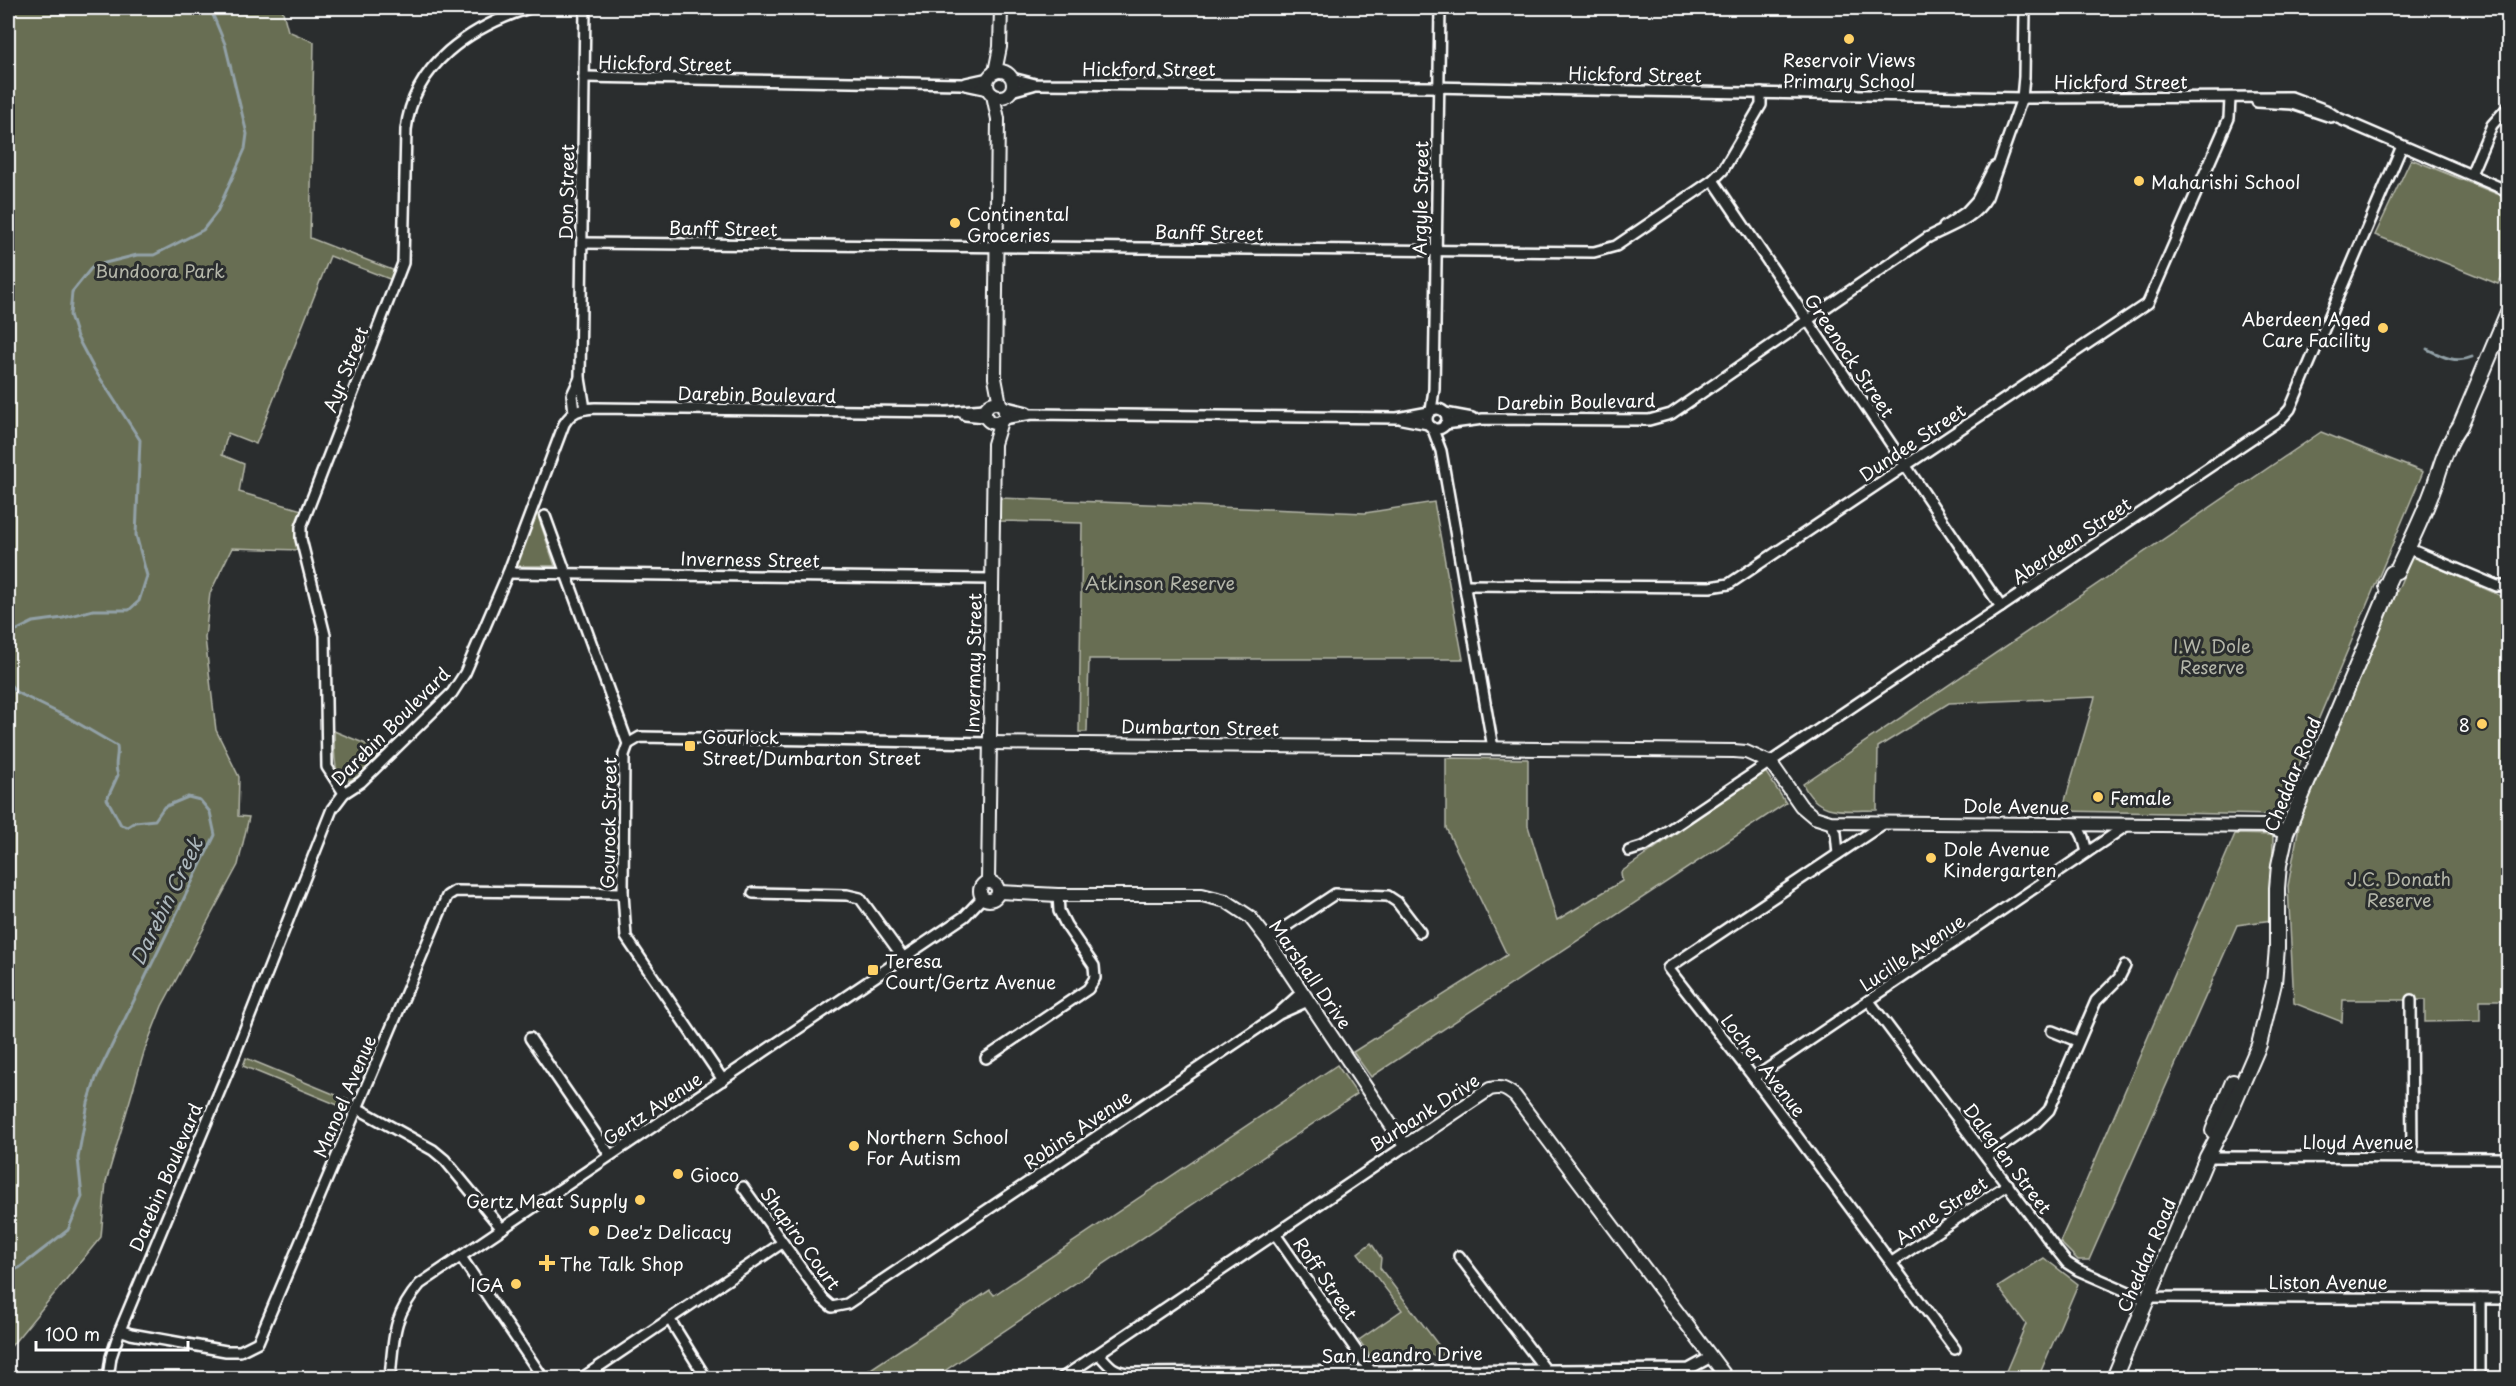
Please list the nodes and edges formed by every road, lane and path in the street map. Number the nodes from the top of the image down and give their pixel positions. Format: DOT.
graph roads {
  1 [pos="529,8"];
  2 [pos="585,8"];
  3 [pos="1001,8"];
  4 [pos="1440,8"];
  5 [pos="2025,8"];
  6 [pos="584,77"];
  7 [pos="1000,84"];
  8 [pos="1439,87"];
  9 [pos="1761,93"];
  10 [pos="2022,98"];
  11 [pos="2232,98"];
  12 [pos="2508,107"];
  13 [pos="2402,146"];
  14 [pos="2470,174"];
  15 [pos="1713,180"];
  16 [pos="2508,190"];
  17 [pos="582,243"];
  18 [pos="996,246"];
  19 [pos="1435,252"];
  20 [pos="2508,312"];
  21 [pos="1806,320"];
  22 [pos="580,378"];
  23 [pos="1434,389"];
  24 [pos="585,409"];
  25 [pos="1430,411"];
  26 [pos="574,412"];
  27 [pos="1443,412"];
  28 [pos="994,413"];
  29 [pos="1397,418"];
  30 [pos="1483,419"];
  31 [pos="1430,425"];
  32 [pos="1444,425"];
  33 [pos="1441,451"];
  34 [pos="1906,466"];
  35 [pos="545,516"];
  36 [pos="2407,548"];
  37 [pos="508,573"];
  38 [pos="565,573"];
  39 [pos="992,579"];
  40 [pos="1466,585"];
  41 [pos="2508,586"];
  42 [pos="2001,607"];
  43 [pos="990,743"];
  44 [pos="628,744"];
  45 [pos="1493,748"];
  46 [pos="1771,763"];
  47 [pos="344,793"];
  48 [pos="1830,822"];
  49 [pos="1883,824"];
  50 [pos="2077,825"];
  51 [pos="2126,826"];
  52 [pos="2286,833"];
  53 [pos="1629,851"];
  54 [pos="2087,852"];
  55 [pos="1838,855"];
  56 [pos="988,882"];
  57 [pos="623,892"];
  58 [pos="999,892"];
  59 [pos="753,893"];
  60 [pos="1058,895"];
  61 [pos="982,898"];
  62 [pos="1420,932"];
  63 [pos="1267,939"];
  64 [pos="903,957"];
  65 [pos="2125,966"];
  66 [pos="1305,996"];
  67 [pos="2411,1000"];
  68 [pos="1869,1001"];
  69 [pos="2052,1031"];
  70 [pos="530,1038"];
  71 [pos="2078,1041"];
  72 [pos="986,1058"];
  73 [pos="1754,1078"];
  74 [pos="723,1080"];
  75 [pos="357,1108"];
  76 [pos="1405,1146"];
  77 [pos="610,1155"];
  78 [pos="1987,1157"];
  79 [pos="2207,1157"];
  80 [pos="2412,1157"];
  81 [pos="2508,1158"];
  82 [pos="2008,1184"];
  83 [pos="743,1187"];
  84 [pos="502,1229"];
  85 [pos="1275,1234"];
  86 [pos="782,1243"];
  87 [pos="1459,1256"];
  88 [pos="461,1257"];
  89 [pos="1892,1262"];
  90 [pos="2148,1297"];
  91 [pos="2480,1299"];
  92 [pos="2508,1299"];
  93 [pos="832,1307"];
  94 [pos="670,1320"];
  95 [pos="120,1330"];
  96 [pos="1955,1348"];
  97 [pos="1099,1354"];
  98 [pos="1711,1357"];
  99 [pos="1370,1370"];
  100 [pos="1545,1370"];
  101 [pos="1326,1375"];
  102 [pos="2114,1375"];
  103 [pos="108,1378"];
  104 [pos="390,1378"];
  105 [pos="543,1378"];
  106 [pos="582,1378"];
  107 [pos="706,1378"];
  108 [pos="1062,1378"];
  109 [pos="1727,1378"];
  110 [pos="2480,1378"];
  1 -- 47 [label="street, Ayr Street"];
  2 -- 6 [label="street, Don Street"];
  3 -- 7 [label="street, Invermay Street"];
  4 -- 8 [label="street, Argyle Street"];
  5 -- 10 [label="street, Darebin Boulevard"];
  6 -- 7 [label="street, Hickford Street"];
  6 -- 17 [label="street, Don Street"];
  7 -- 8 [label="street, Hickford Street"];
  7 -- 18 [label="street, Invermay Street"];
  8 -- 9 [label="street, Hickford Street"];
  8 -- 19 [label="street, Argyle Street"];
  9 -- 10 [label="street, Hickford Street"];
  9 -- 15 [label="street, Banff Street"];
  10 -- 11 [label="street, Hickford Street"];
  10 -- 21 [label="street, Darebin Boulevard"];
  11 -- 13 [label="street, Hickford Street"];
  11 -- 34 [label="street, Dundee Street"];
  12 -- 14 [label="street"];
  13 -- 14 [label="street, Hickford Street"];
  13 -- 42 [label="street, Aberdeen Street"];
  14 -- 16 [label="street, Hickford Street"];
  15 -- 19 [label="street, Banff Street"];
  15 -- 21 [label="street, Greenock Street"];
  17 -- 18 [label="street, Banff Street"];
  17 -- 22 [label="street, Don Street"];
  18 -- 19 [label="street, Banff Street"];
  18 -- 28 [label="street, Invermay Street"];
  19 -- 23 [label="street, Argyle Street"];
  20 -- 36 [label="main road, Cheddar Road"];
  21 -- 30 [label="street, Darebin Boulevard"];
  21 -- 34 [label="street, Greenock Street"];
  22 -- 24 [label="street, Don Street"];
  22 -- 26 [label="street, Don Street"];
  23 -- 25 [label="street, Argyle Street"];
  23 -- 27 [label="street, Argyle Street"];
  24 -- 26 [label="street, Darebin Boulevard"];
  24 -- 28 [label="street, Darebin Boulevard"];
  25 -- 27 [label="street"];
  25 -- 29 [label="street, Darebin Boulevard"];
  25 -- 31 [label="street"];
  26 -- 37 [label="street, Darebin Boulevard"];
  27 -- 30 [label="street, Darebin Boulevard"];
  27 -- 32 [label="street"];
  28 -- 29 [label="street, Darebin Boulevard"];
  28 -- 39 [label="street, Invermay Street"];
  29 -- 31 [label="street, Darebin Boulevard"];
  30 -- 32 [label="street, Darebin Boulevard"];
  31 -- 32 [label="street"];
  31 -- 33 [label="street"];
  32 -- 33 [label="street"];
  33 -- 40 [label="street"];
  34 -- 40 [label="street, Dundee Street"];
  34 -- 42 [label="street, Greenock Street"];
  35 -- 38 [label="street, Gourock Street"];
  36 -- 41 [label="street"];
  36 -- 52 [label="main road, Cheddar Road"];
  37 -- 38 [label="street, Inverness Street"];
  37 -- 47 [label="street, Darebin Boulevard"];
  38 -- 39 [label="street, Inverness Street"];
  38 -- 44 [label="street, Gourock Street"];
  39 -- 43 [label="street, Invermay Street"];
  40 -- 45 [label="street"];
  42 -- 46 [label="street, Aberdeen Street"];
  43 -- 44 [label="street, Dumbarton Street"];
  43 -- 45 [label="street, Dumbarton Street"];
  43 -- 56 [label="street, Invermay Street"];
  44 -- 57 [label="street, Gourock Street"];
  45 -- 46 [label="street, Dumbarton Street"];
  46 -- 48 [label="street, Dole Avenue"];
  46 -- 53 [label="street, Aberdeen Street"];
  47 -- 95 [label="street, Darebin Boulevard"];
  48 -- 49 [label="street, Dole Avenue"];
  48 -- 55 [label="street"];
  49 -- 50 [label="street, Dole Avenue"];
  49 -- 55 [label="street, Locher Avenue"];
  50 -- 51 [label="street, Dole Avenue"];
  50 -- 54 [label="street"];
  51 -- 52 [label="street, Dole Avenue"];
  51 -- 54 [label="street, Lucille Avenue"];
  52 -- 79 [label="main road, Cheddar Road"];
  54 -- 68 [label="street, Lucille Avenue"];
  55 -- 73 [label="street, Locher Avenue"];
  56 -- 58 [label="street"];
  56 -- 61 [label="street"];
  57 -- 74 [label="street, Gourock Street"];
  57 -- 75 [label="street, Manoel Avenue"];
  58 -- 60 [label="street, Marshall Drive"];
  58 -- 61 [label="street"];
  59 -- 64 [label="street"];
  60 -- 63 [label="street, Marshall Drive"];
  60 -- 72 [label="street"];
  61 -- 64 [label="street, Gertz Avenue"];
  62 -- 63 [label="street"];
  63 -- 66 [label="street, Marshall Drive"];
  64 -- 74 [label="street, Gertz Avenue"];
  65 -- 71 [label="street"];
  66 -- 76 [label="street, Marshall Drive"];
  66 -- 93 [label="street, Robins Avenue"];
  67 -- 80 [label="street"];
  68 -- 73 [label="street, Lucille Avenue"];
  68 -- 78 [label="street, Daleglen Street"];
  69 -- 71 [label="street"];
  70 -- 77 [label="street"];
  71 -- 78 [label="street"];
  73 -- 89 [label="street, Locher Avenue"];
  74 -- 77 [label="street, Gertz Avenue"];
  75 -- 84 [label="street"];
  75 -- 95 [label="street, Manoel Avenue"];
  76 -- 85 [label="street, Burbank Drive"];
  76 -- 98 [label="street, Burbank Drive"];
  77 -- 84 [label="street, Gertz Avenue"];
  78 -- 82 [label="street, Daleglen Street"];
  79 -- 80 [label="street, Lloyd Avenue"];
  79 -- 90 [label="main road, Cheddar Road"];
  80 -- 81 [label="street, Lloyd Avenue"];
  82 -- 89 [label="street, Anne Street"];
  82 -- 90 [label="street, Daleglen Street"];
  83 -- 86 [label="street, Shapiro Court"];
  84 -- 88 [label="street, Gertz Avenue"];
  85 -- 97 [label="street, Burbank Drive"];
  85 -- 99 [label="street, Roff Street"];
  86 -- 93 [label="street, Shapiro Court"];
  86 -- 94 [label="street"];
  87 -- 100 [label="street"];
  88 -- 104 [label="street, Gertz Avenue"];
  88 -- 105 [label="street"];
  89 -- 96 [label="street, Locher Avenue"];
  90 -- 91 [label="street, Liston Avenue"];
  90 -- 102 [label="main road, Cheddar Road"];
  91 -- 92 [label="street, Liston Avenue"];
  91 -- 110 [label="street"];
  94 -- 106 [label="street"];
  94 -- 107 [label="street"];
  95 -- 103 [label="street, Darebin Boulevard"];
  97 -- 101 [label="street, San Leandro Drive"];
  97 -- 108 [label="street, Burbank Drive"];
  98 -- 100 [label="street, San Leandro Drive"];
  98 -- 109 [label="street, Burbank Drive"];
  99 -- 100 [label="street, San Leandro Drive"];
  99 -- 101 [label="street, San Leandro Drive"];
}
